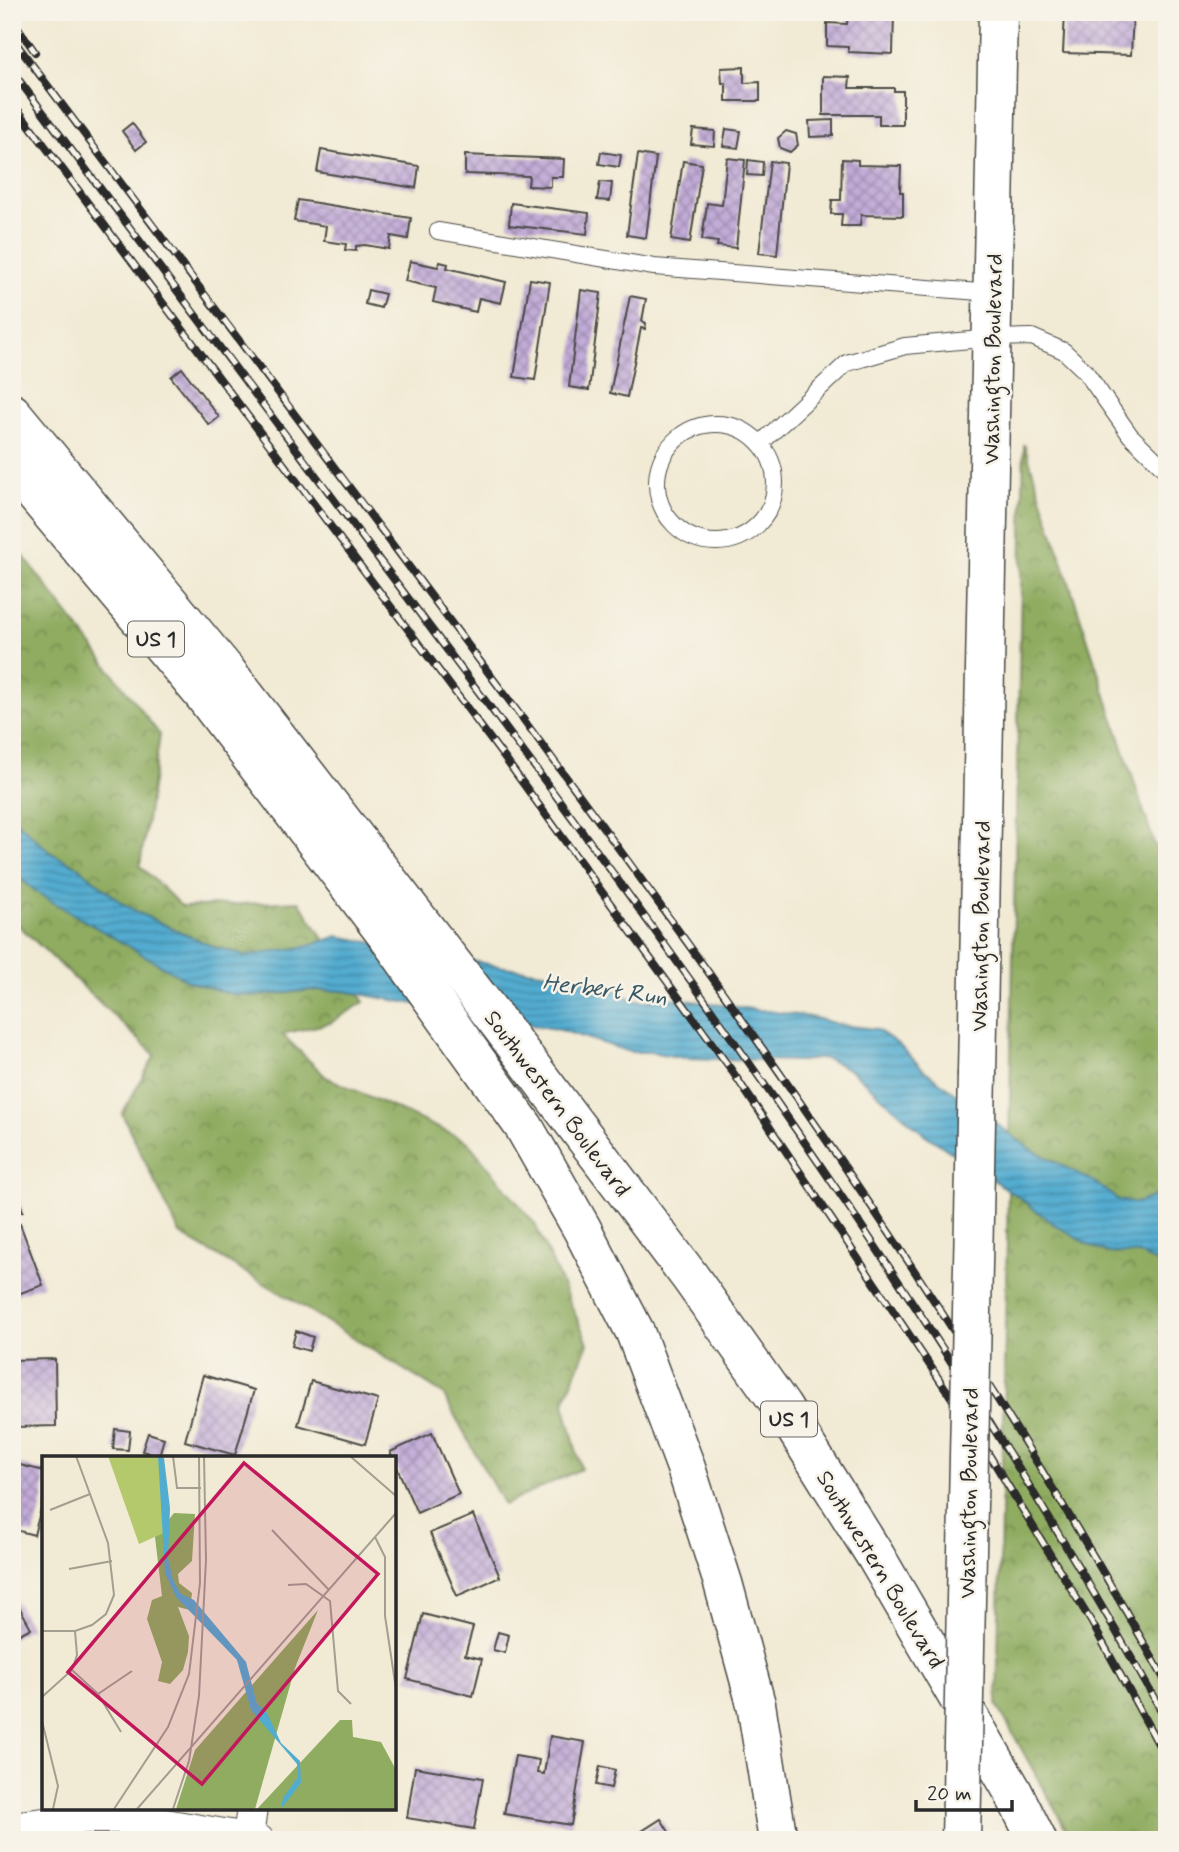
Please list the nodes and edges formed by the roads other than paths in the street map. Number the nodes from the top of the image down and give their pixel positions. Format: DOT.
graph roads {
  1 [pos="998,12"];
  2 [pos="438,231"];
  3 [pos="993,293"];
  4 [pos="992,338"];
  5 [pos="12,413"];
  6 [pos="761,443"];
  7 [pos="12,467"];
  8 [pos="1167,471"];
  9 [pos="12,1827"];
  10 [pos="253,1828"];
  11 [pos="778,1840"];
  12 [pos="961,1840"];
  13 [pos="1037,1840"];
  1 -- 3 [label="main road, Washington Boulevard"];
  2 -- 3 [label="lane"];
  3 -- 4 [label="main road, Washington Boulevard"];
  4 -- 6 [label="lane"];
  4 -- 8 [label="lane"];
  4 -- 12 [label="main road, Washington Boulevard, bridge"];
  5 -- 13 [label="main road, Southwestern Boulevard / US 1"];
  6 -- 6 [label="lane"];
  7 -- 11 [label="main road, Southwestern Boulevard / US 1"];
  9 -- 10 [label="street"];
}
